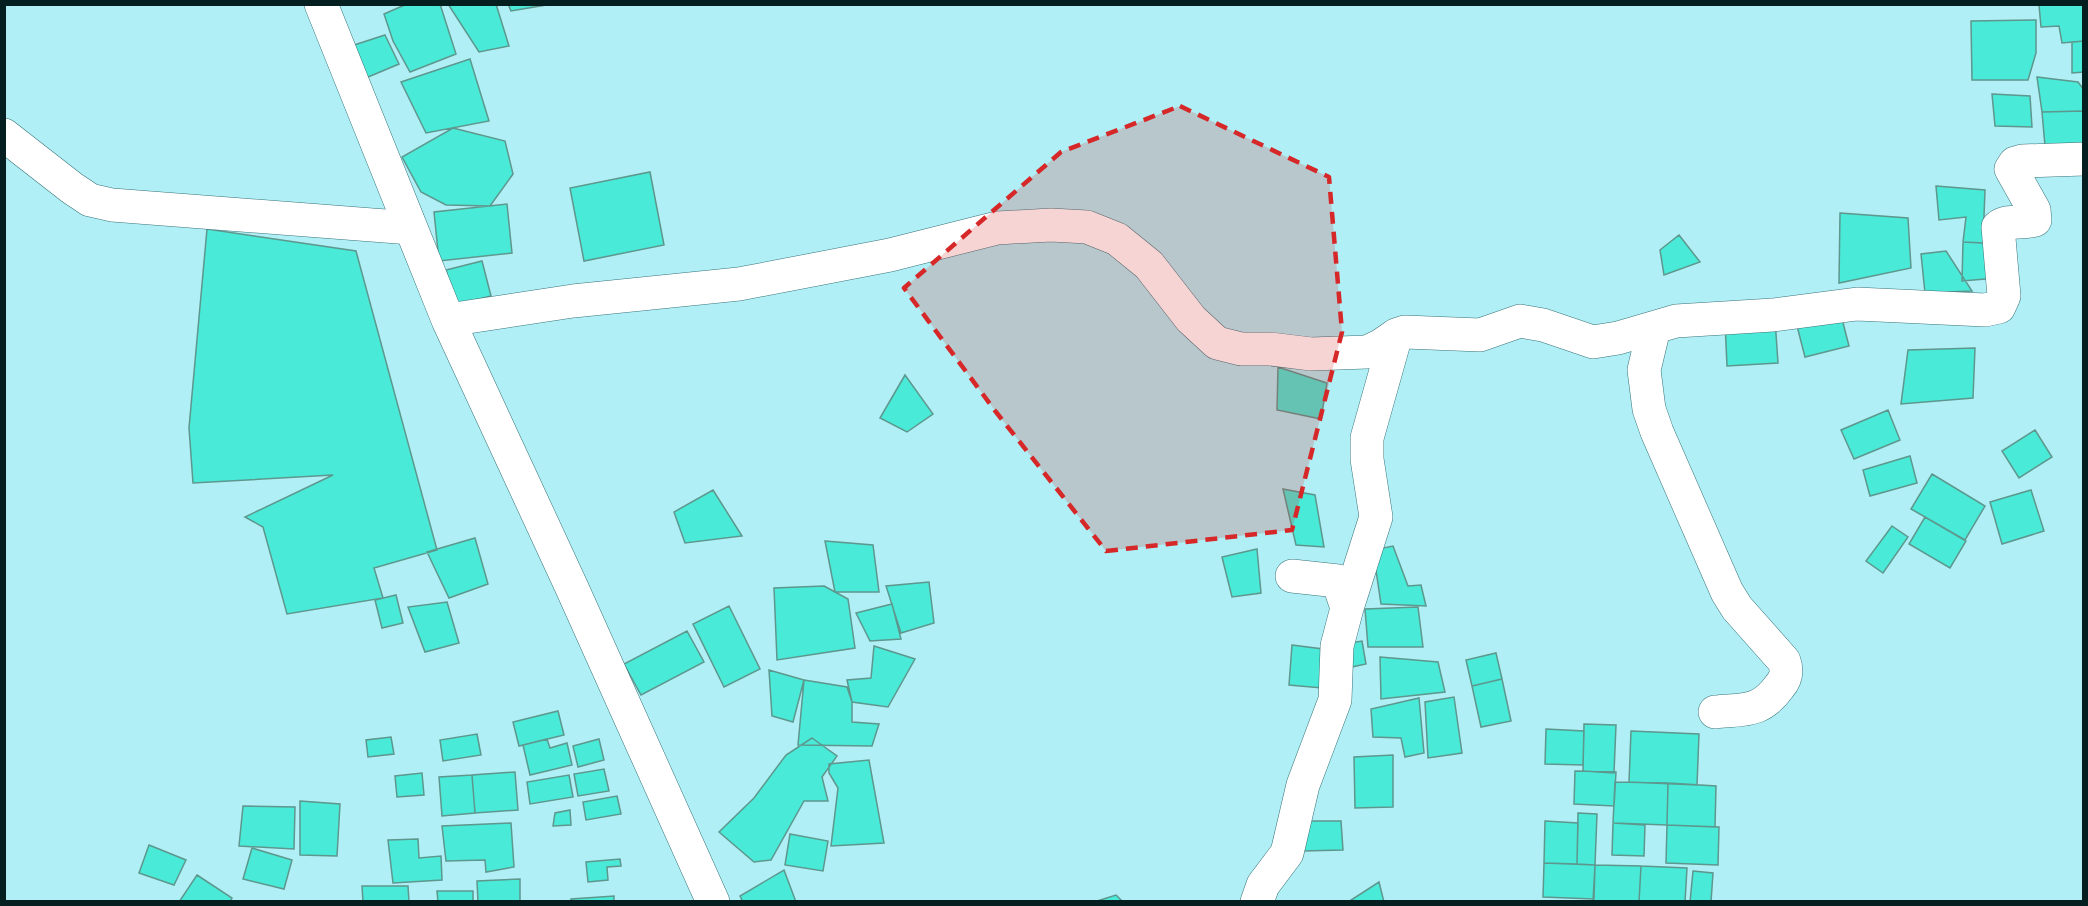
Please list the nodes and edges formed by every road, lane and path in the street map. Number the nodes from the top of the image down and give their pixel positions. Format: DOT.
graph roads {
  1 [pos="321,4"];
  2 [pos="4,135"];
  3 [pos="2084,159"];
  4 [pos="411,228"];
  5 [pos="448,320"];
  6 [pos="1654,328"];
  7 [pos="1396,335"];
  8 [pos="1292,576"];
  9 [pos="1347,608"];
  10 [pos="1715,712"];
  11 [pos="713,902"];
  12 [pos="1257,902"];
  1 -- 4 [label="street"];
  2 -- 4 [label="street"];
  3 -- 6 [label="street"];
  4 -- 5 [label="street"];
  5 -- 7 [label="street"];
  5 -- 11 [label="street"];
  6 -- 7 [label="street"];
  6 -- 10 [label="street"];
  7 -- 9 [label="street"];
  8 -- 9 [label="street"];
  9 -- 12 [label="street"];
}
